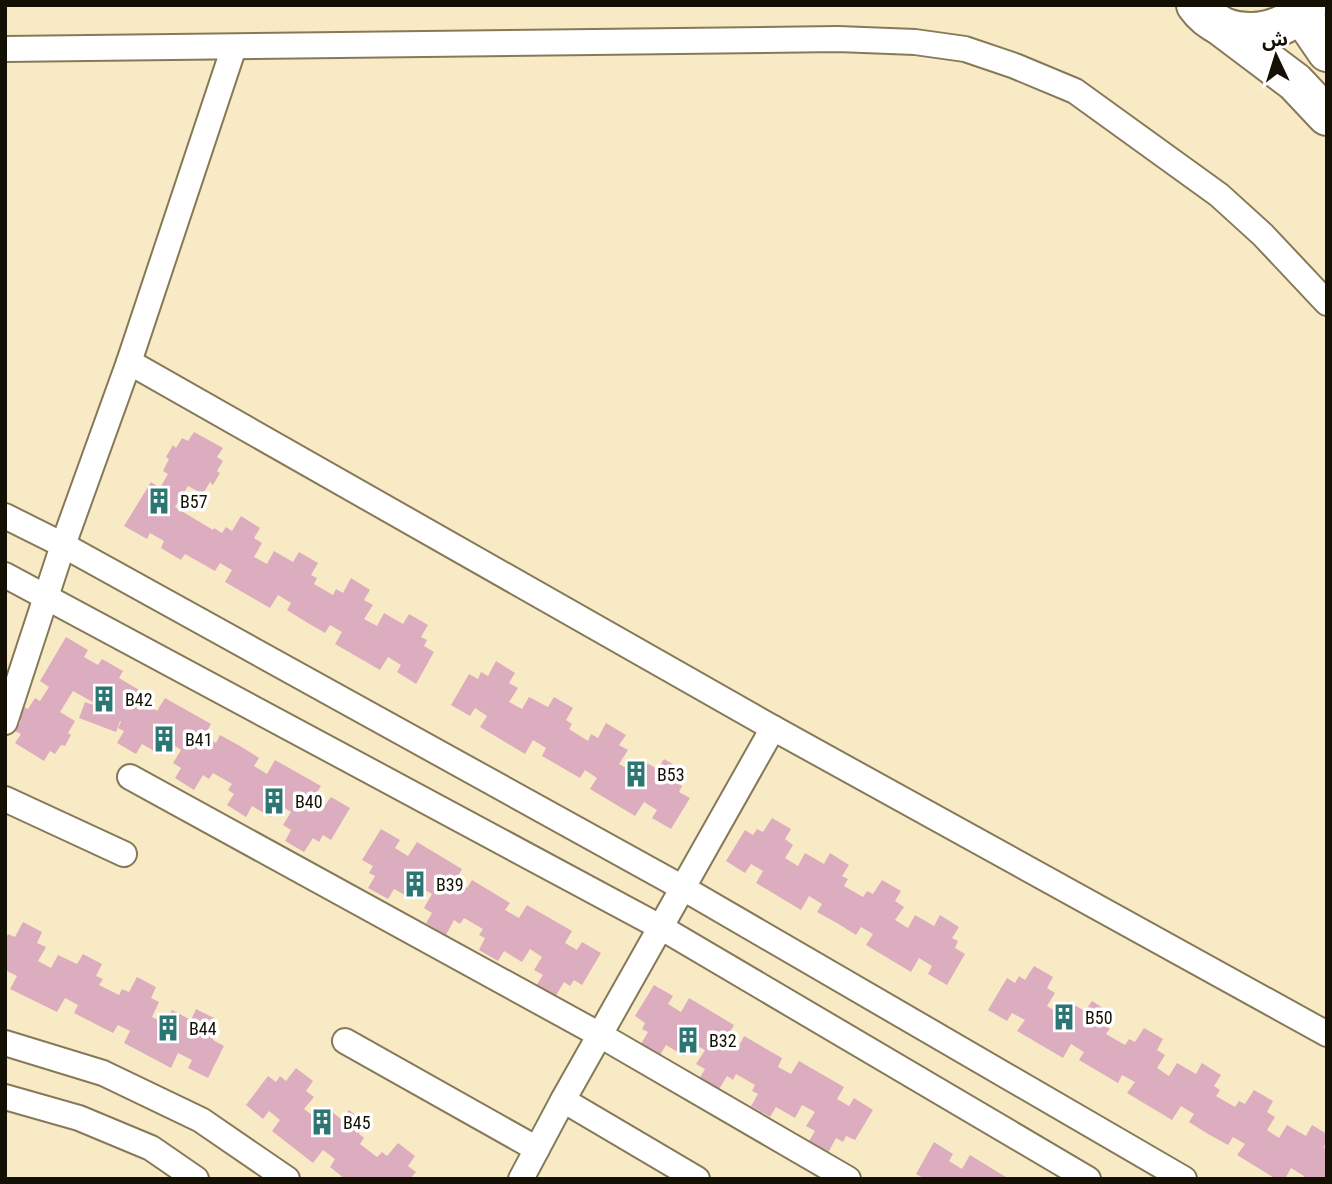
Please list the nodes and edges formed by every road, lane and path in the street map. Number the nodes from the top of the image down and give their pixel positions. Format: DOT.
graph roads {
  1 [pos="1304,10"];
  2 [pos="1196,11"];
  3 [pos="234,47"];
  4 [pos="5,49"];
  5 [pos="1327,52"];
  6 [pos="1327,116"];
  7 [pos="1327,303"];
  8 [pos="129,362"];
  9 [pos="5,516"];
  10 [pos="63,545"];
  11 [pos="5,575"];
  12 [pos="46,596"];
  13 [pos="5,722"];
  14 [pos="773,728"];
  15 [pos="130,777"];
  16 [pos="5,799"];
  17 [pos="124,854"];
  18 [pos="682,888"];
  19 [pos="662,928"];
  20 [pos="1327,1034"];
  21 [pos="600,1035"];
  22 [pos="345,1041"];
  23 [pos="5,1043"];
  24 [pos="5,1097"];
  25 [pos="563,1100"];
  26 [pos="537,1149"];
  27 [pos="196,1179"];
  28 [pos="287,1179"];
  29 [pos="521,1179"];
  30 [pos="696,1179"];
  31 [pos="848,1179"];
  32 [pos="1088,1179"];
  33 [pos="1184,1179"];
  1 -- 2 [label="highway"];
  1 -- 5 [label="highway"];
  2 -- 6 [label="highway"];
  3 -- 4 [label="street"];
  3 -- 7 [label="street"];
  3 -- 8 [label="street"];
  8 -- 10 [label="street"];
  8 -- 14 [label="street"];
  9 -- 10 [label="street"];
  10 -- 12 [label="street"];
  10 -- 18 [label="street"];
  11 -- 12 [label="street"];
  12 -- 13 [label="street"];
  12 -- 19 [label="street"];
  14 -- 18 [label="street"];
  14 -- 20 [label="street"];
  15 -- 21 [label="street"];
  16 -- 17 [label="street"];
  18 -- 19 [label="street"];
  18 -- 33 [label="street"];
  19 -- 21 [label="street"];
  19 -- 32 [label="street"];
  21 -- 25 [label="street"];
  21 -- 31 [label="street"];
  22 -- 26 [label="street"];
  23 -- 28 [label="street"];
  24 -- 27 [label="street"];
  25 -- 26 [label="street"];
  25 -- 30 [label="street"];
  26 -- 29 [label="street"];
}
